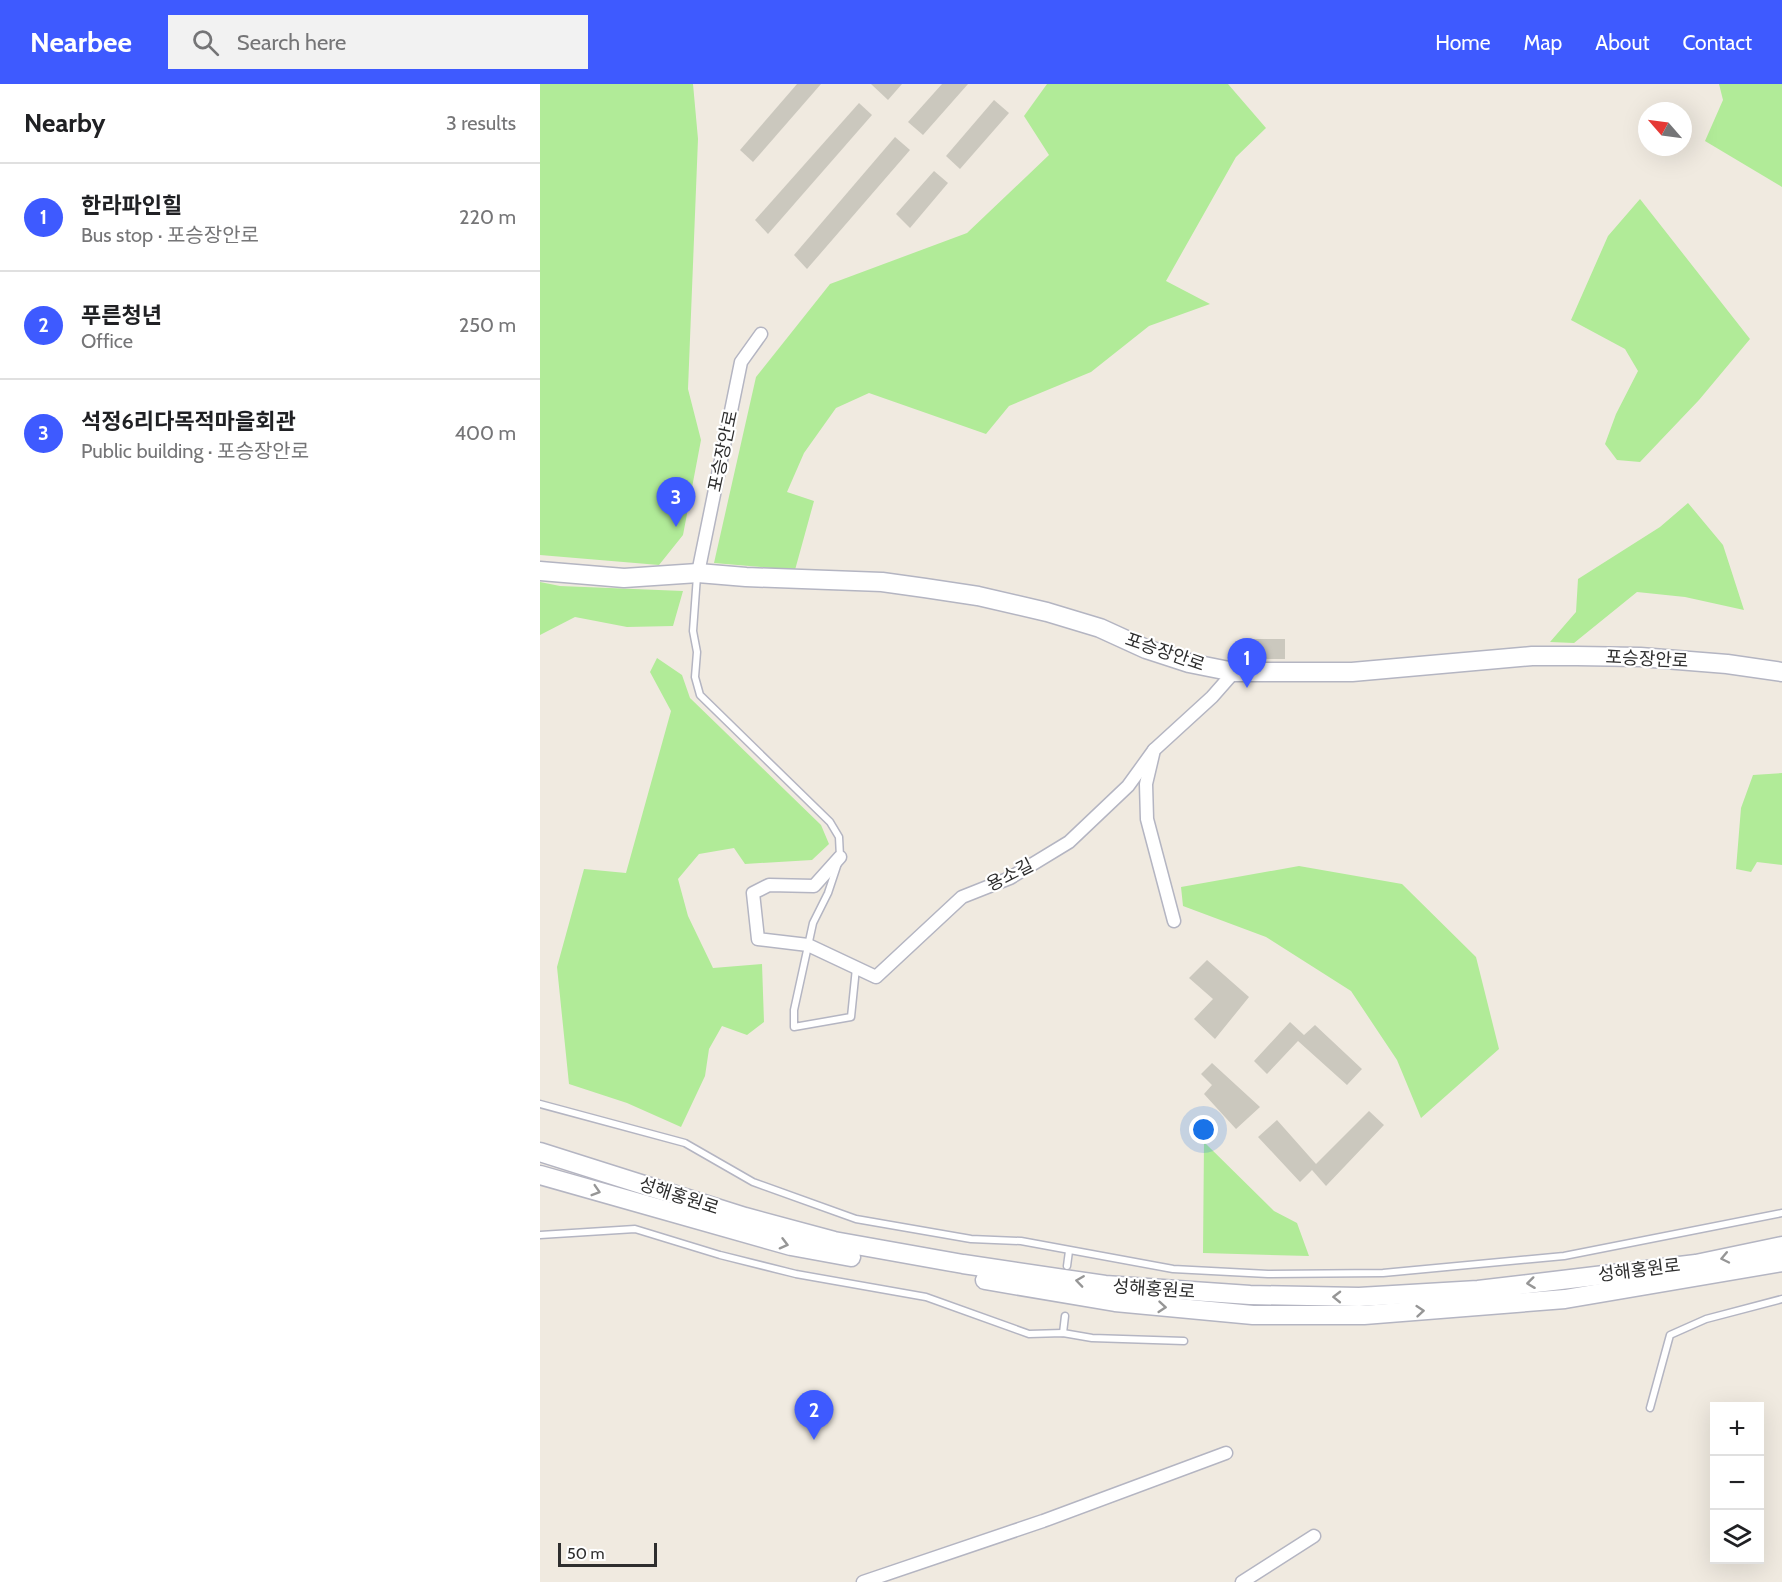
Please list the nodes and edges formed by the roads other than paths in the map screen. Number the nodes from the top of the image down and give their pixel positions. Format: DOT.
graph roads {
  1 [pos="761,334"];
  2 [pos="540,571"];
  3 [pos="698,573"];
  4 [pos="1234,672"];
  5 [pos="1782,672"];
  6 [pos="1154,750"];
  7 [pos="840,857"];
  8 [pos="1174,921"];
  9 [pos="808,945"];
  10 [pos="856,968"];
  11 [pos="540,1104"];
  12 [pos="540,1152"];
  13 [pos="540,1174"];
  14 [pos="1782,1213"];
  15 [pos="540,1235"];
  16 [pos="1782,1246"];
  17 [pos="1070,1251"];
  18 [pos="1782,1262"];
  19 [pos="1067,1266"];
  20 [pos="1782,1299"];
  21 [pos="1065,1316"];
  22 [pos="1063,1333"];
  23 [pos="1184,1341"];
  24 [pos="1650,1408"];
  25 [pos="1226,1453"];
  26 [pos="1314,1536"];
  27 [pos="863,1582"];
  28 [pos="1242,1582"];
  1 -- 3 [label="street, 포승장안로"];
  2 -- 3 [label="main road, 포승장안로"];
  3 -- 4 [label="main road, 포승장안로"];
  3 -- 7 [label="lane"];
  4 -- 5 [label="main road, 포승장안로"];
  4 -- 6 [label="street, 용소길"];
  6 -- 8 [label="street"];
  6 -- 10 [label="street, 용소길"];
  7 -- 9 [label="lane"];
  7 -- 9 [label="street, 용소길"];
  9 -- 10 [label="street, 용소길"];
  9 -- 10 [label="lane"];
  11 -- 17 [label="lane"];
  16 -- 12 [label="main road, 성해홍원로, one-way"];
  13 -- 18 [label="main road, 성해홍원로, one-way"];
  14 -- 17 [label="lane"];
  15 -- 22 [label="lane"];
  17 -- 19 [label="lane"];
  20 -- 24 [label="lane"];
  21 -- 22 [label="lane"];
  22 -- 23 [label="lane"];
  25 -- 27 [label="street"];
  26 -- 28 [label="street"];
}
